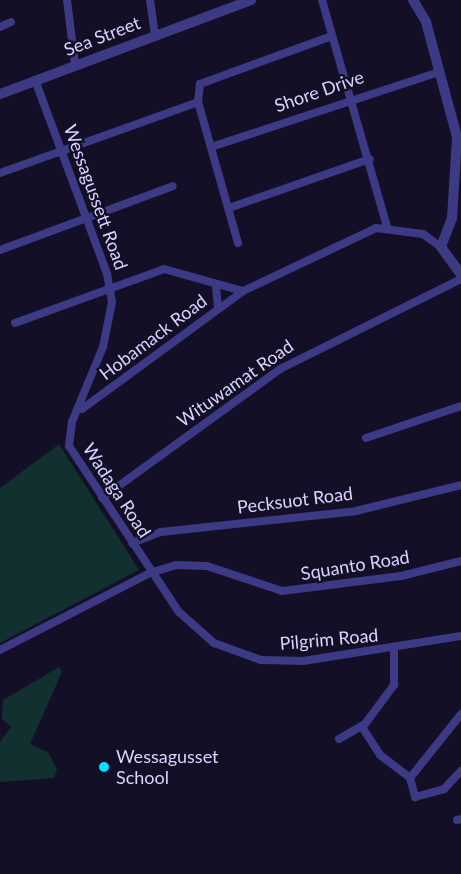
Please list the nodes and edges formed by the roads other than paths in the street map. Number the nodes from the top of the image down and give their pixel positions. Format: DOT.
graph roads {
  1 [pos="67,0"];
  2 [pos="150,0"];
  3 [pos="251,0"];
  4 [pos="321,0"];
  5 [pos="413,0"];
  6 [pos="11,22"];
  7 [pos="0,27"];
  8 [pos="155,34"];
  9 [pos="332,36"];
  10 [pos="75,64"];
  11 [pos="439,72"];
  12 [pos="35,80"];
  13 [pos="0,94"];
  14 [pos="351,97"];
  15 [pos="198,102"];
  16 [pos="211,147"];
  17 [pos="62,148"];
  18 [pos="370,159"];
  19 [pos="0,173"];
  20 [pos="172,186"];
  21 [pos="229,208"];
  22 [pos="87,219"];
  23 [pos="387,226"];
  24 [pos="238,243"];
  25 [pos="441,247"];
  26 [pos="0,250"];
  27 [pos="461,277"];
  28 [pos="216,286"];
  29 [pos="110,287"];
  30 [pos="243,291"];
  31 [pos="218,309"];
  32 [pos="15,323"];
  33 [pos="461,406"];
  34 [pos="81,410"];
  35 [pos="366,438"];
  36 [pos="461,485"];
  37 [pos="102,498"];
  38 [pos="132,543"];
  39 [pos="461,561"];
  40 [pos="150,573"];
  41 [pos="461,636"];
  42 [pos="394,649"];
  43 [pos="0,650"];
  44 [pos="461,714"];
  45 [pos="362,727"];
  46 [pos="339,739"];
  47 [pos="461,771"];
  48 [pos="410,778"];
  1 -- 10 [label="street"];
  2 -- 8 [label="street"];
  3 -- 8 [label="street, Sea Street"];
  4 -- 9 [label="street"];
  5 -- 11 [label="street"];
  6 -- 7 [label="street"];
  8 -- 10 [label="street, Sea Street"];
  9 -- 14 [label="street"];
  9 -- 15 [label="street"];
  10 -- 12 [label="street, Sea Street"];
  11 -- 14 [label="street, Shore Drive"];
  11 -- 25 [label="street"];
  12 -- 13 [label="street, Sea Street"];
  12 -- 17 [label="street, Wessagussett Road"];
  14 -- 16 [label="street, Shore Drive"];
  14 -- 18 [label="street"];
  15 -- 16 [label="street"];
  15 -- 17 [label="street"];
  16 -- 21 [label="street"];
  17 -- 19 [label="street"];
  17 -- 22 [label="street, Wessagussett Road"];
  18 -- 21 [label="street"];
  18 -- 23 [label="street"];
  20 -- 22 [label="street"];
  21 -- 24 [label="street"];
  22 -- 26 [label="street"];
  22 -- 29 [label="street, Wessagussett Road"];
  23 -- 25 [label="street"];
  23 -- 30 [label="street"];
  25 -- 27 [label="street"];
  27 -- 37 [label="street, Wituwamat Road"];
  28 -- 29 [label="street, Wessagussett Road"];
  28 -- 30 [label="street, Wessagussett Road"];
  28 -- 31 [label="street"];
  29 -- 32 [label="street"];
  29 -- 34 [label="street, Wadaga Road"];
  30 -- 31 [label="street, Hobamack Road"];
  31 -- 34 [label="street, Hobamack Road"];
  33 -- 35 [label="street"];
  34 -- 37 [label="street, Wadaga Road"];
  36 -- 38 [label="street, Pecksuot Road"];
  37 -- 38 [label="street, Wadaga Road"];
  38 -- 40 [label="street, Wadaga Road"];
  39 -- 40 [label="street, Squanto Road"];
  40 -- 42 [label="street, Pilgrim Road"];
  40 -- 43 [label="street"];
  41 -- 42 [label="street, Pilgrim Road"];
  42 -- 45 [label="street"];
  44 -- 48 [label="street"];
  45 -- 46 [label="street"];
  45 -- 48 [label="street"];
  47 -- 48 [label="street"];
}
